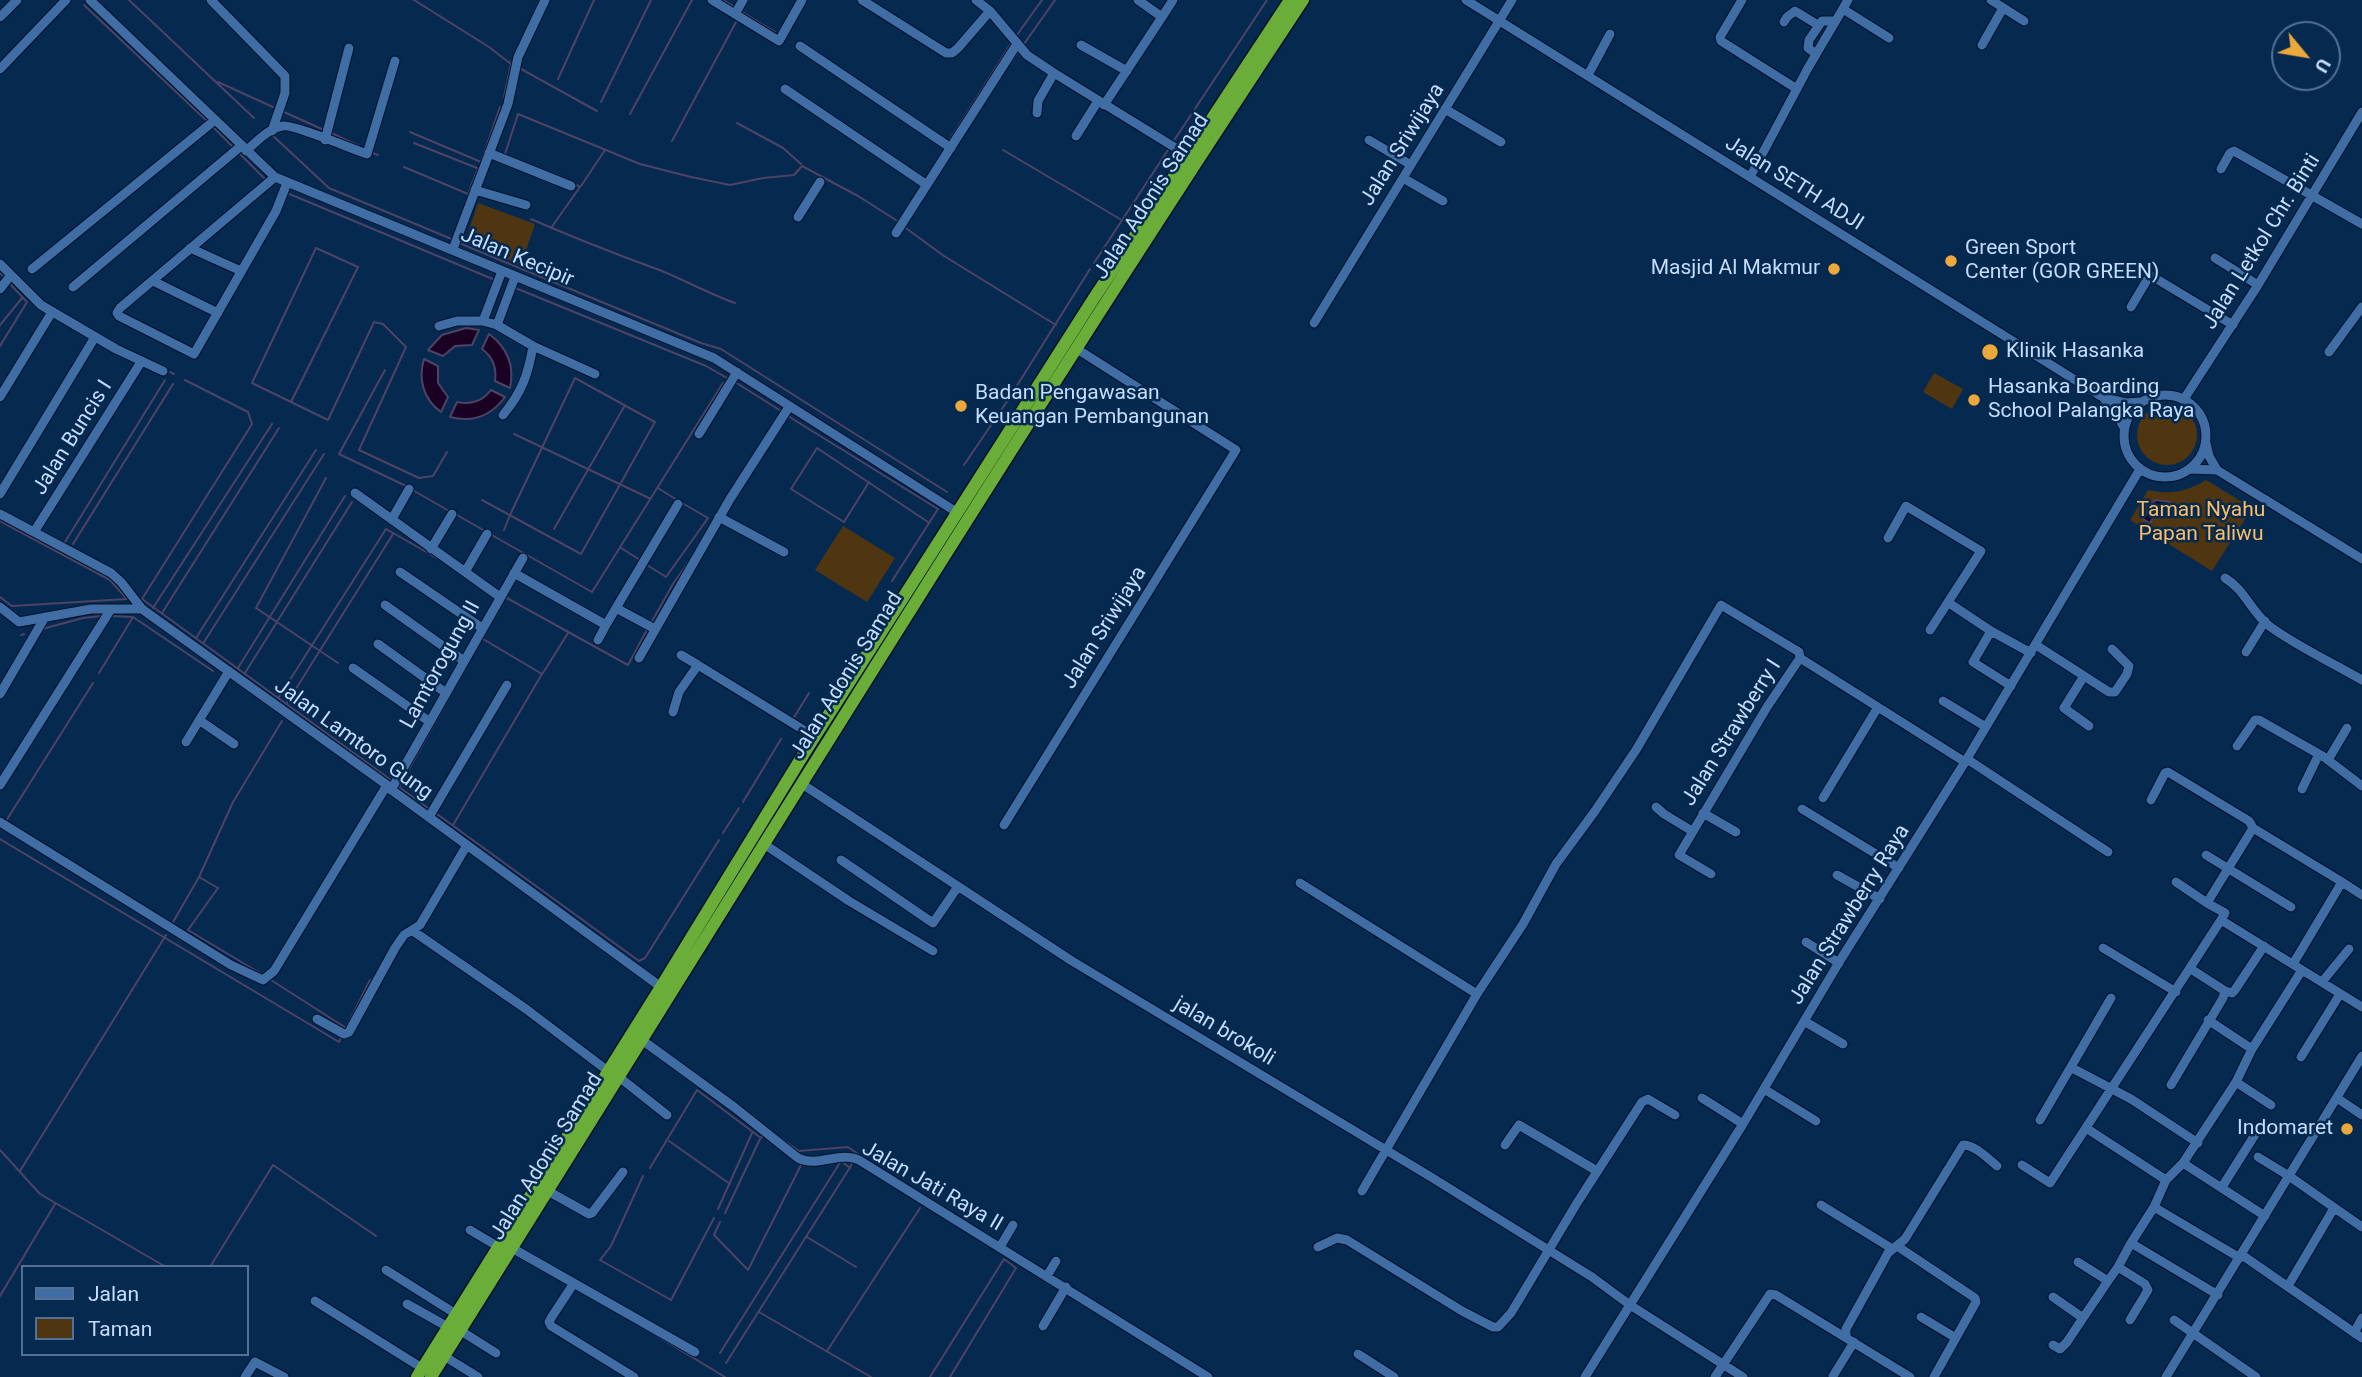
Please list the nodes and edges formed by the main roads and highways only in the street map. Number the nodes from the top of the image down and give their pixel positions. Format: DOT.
graph roads {
  1 [pos="1303,0"];
  2 [pos="1289,9"];
  3 [pos="1114,280"];
  4 [pos="879,650"];
  5 [pos="614,1074"];
  6 [pos="454,1329"];
  7 [pos="421,1371"];
  1 -- 2 [label="highway, Jalan Adonis Samad"];
  2 -- 3 [label="highway, Jalan Adonis Samad"];
  2 -- 3 [label="highway"];
  3 -- 4 [label="highway"];
  3 -- 4 [label="highway, Jalan Adonis Samad"];
  4 -- 5 [label="highway"];
  4 -- 5 [label="highway, Jalan Adonis Samad"];
  5 -- 6 [label="highway, Jalan Adonis Samad"];
  5 -- 6 [label="highway"];
  6 -- 7 [label="highway"];
  6 -- 7 [label="highway, Jalan Adonis Samad"];
}
